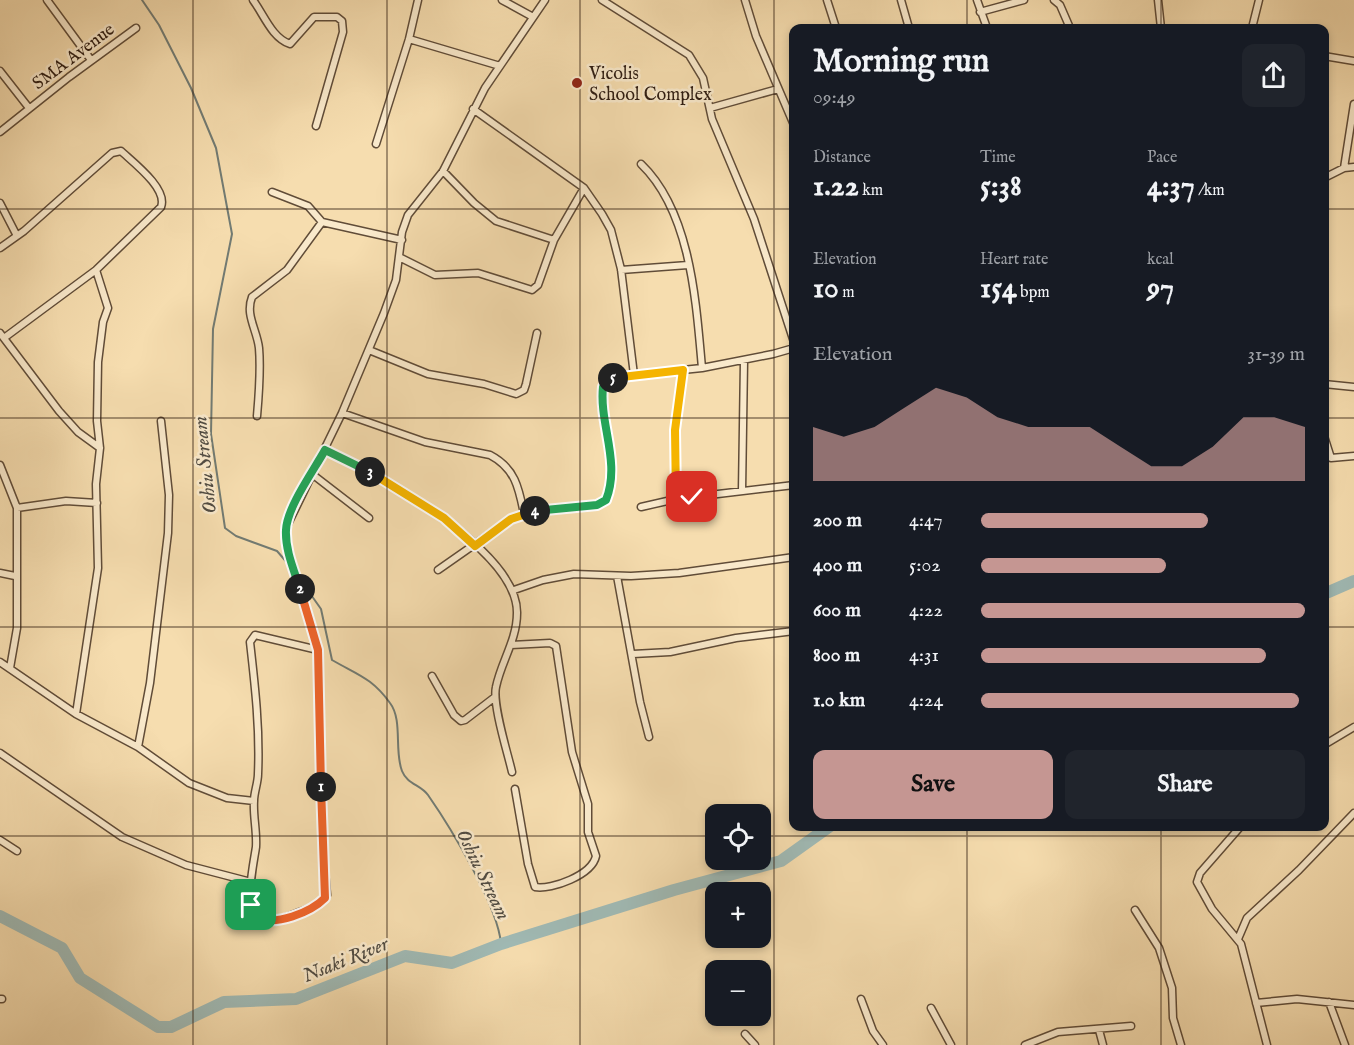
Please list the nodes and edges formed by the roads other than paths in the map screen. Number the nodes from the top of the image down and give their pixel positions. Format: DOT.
graph roads {
  1 [pos="47,0"];
  2 [pos="253,0"];
  3 [pos="418,0"];
  4 [pos="502,0"];
  5 [pos="545,0"];
  6 [pos="602,0"];
  7 [pos="745,0"];
  8 [pos="827,0"];
  9 [pos="901,0"];
  10 [pos="977,0"];
  11 [pos="1024,0"];
  12 [pos="1054,0"];
  13 [pos="1158,0"];
  14 [pos="1260,0"];
  15 [pos="980,12"];
  16 [pos="533,17"];
  17 [pos="835,24"];
  18 [pos="908,24"];
  19 [pos="985,24"];
  20 [pos="1068,24"];
  21 [pos="1161,24"];
  22 [pos="1253,24"];
  23 [pos="136,28"];
  24 [pos="410,39"];
  25 [pos="1329,57"];
  26 [pos="91,60"];
  27 [pos="1354,62"];
  28 [pos="500,66"];
  29 [pos="0,71"];
  30 [pos="778,89"];
  31 [pos="1354,104"];
  32 [pos="29,108"];
  33 [pos="710,108"];
  34 [pos="473,109"];
  35 [pos="789,114"];
  36 [pos="315,126"];
  37 [pos="0,132"];
  38 [pos="376,144"];
  39 [pos="641,164"];
  40 [pos="1354,167"];
  41 [pos="1344,168"];
  42 [pos="443,171"];
  43 [pos="1329,176"];
  44 [pos="584,188"];
  45 [pos="272,192"];
  46 [pos="0,203"];
  47 [pos="322,222"];
  48 [pos="17,236"];
  49 [pos="402,240"];
  50 [pos="554,240"];
  51 [pos="0,248"];
  52 [pos="400,258"];
  53 [pos="688,265"];
  54 [pos="96,270"];
  55 [pos="621,270"];
  56 [pos="789,327"];
  57 [pos="537,333"];
  58 [pos="2,336"];
  59 [pos="789,349"];
  60 [pos="369,350"];
  61 [pos="744,361"];
  62 [pos="702,368"];
  63 [pos="683,370"];
  64 [pos="634,375"];
  65 [pos="1329,384"];
  66 [pos="1354,387"];
  67 [pos="342,413"];
  68 [pos="257,416"];
  69 [pos="161,421"];
  70 [pos="100,448"];
  71 [pos="325,450"];
  72 [pos="1329,452"];
  73 [pos="1354,456"];
  74 [pos="0,465"];
  75 [pos="312,474"];
  76 [pos="789,485"];
  77 [pos="742,490"];
  78 [pos="676,499"];
  79 [pos="96,503"];
  80 [pos="641,507"];
  81 [pos="17,508"];
  82 [pos="524,514"];
  83 [pos="369,518"];
  84 [pos="475,546"];
  85 [pos="789,558"];
  86 [pos="438,570"];
  87 [pos="0,573"];
  88 [pos="15,576"];
  89 [pos="617,576"];
  90 [pos="514,590"];
  91 [pos="789,632"];
  92 [pos="511,645"];
  93 [pos="318,650"];
  94 [pos="633,654"];
  95 [pos="0,662"];
  96 [pos="10,668"];
  97 [pos="432,676"];
  98 [pos="495,697"];
  99 [pos="76,714"];
  100 [pos="1354,727"];
  101 [pos="649,737"];
  102 [pos="1329,742"];
  103 [pos="138,747"];
  104 [pos="0,753"];
  105 [pos="512,772"];
  106 [pos="515,789"];
  107 [pos="254,801"];
  108 [pos="1354,813"];
  109 [pos="1237,831"];
  110 [pos="0,840"];
  111 [pos="16,851"];
  112 [pos="250,882"];
  113 [pos="1135,909"];
  114 [pos="1239,939"];
  115 [pos="861,999"];
  116 [pos="1329,1002"];
  117 [pos="1256,1003"];
  118 [pos="1354,1005"];
  119 [pos="931,1008"];
  120 [pos="1131,1026"];
  121 [pos="1099,1030"];
  122 [pos="745,1034"];
  123 [pos="755,1045"];
  124 [pos="883,1045"];
  125 [pos="951,1045"];
  126 [pos="1025,1045"];
  127 [pos="1103,1045"];
  128 [pos="1181,1045"];
  129 [pos="1267,1045"];
  130 [pos="1345,1045"];
  1 -- 26 [label="street"];
  2 -- 36 [label="street"];
  3 -- 24 [label="street"];
  4 -- 16 [label="street"];
  5 -- 16 [label="street"];
  6 -- 33 [label="street"];
  7 -- 30 [label="street"];
  8 -- 17 [label="street"];
  9 -- 18 [label="street"];
  10 -- 15 [label="street"];
  11 -- 15 [label="street"];
  12 -- 20 [label="street"];
  13 -- 21 [label="street"];
  14 -- 22 [label="street"];
  15 -- 19 [label="street"];
  16 -- 28 [label="street"];
  23 -- 26 [label="street, SMA Avenue"];
  24 -- 28 [label="street"];
  24 -- 38 [label="street"];
  25 -- 27 [label="street"];
  26 -- 32 [label="street, SMA Avenue"];
  28 -- 34 [label="street"];
  29 -- 32 [label="street"];
  30 -- 33 [label="street"];
  30 -- 35 [label="street"];
  31 -- 41 [label="street"];
  32 -- 37 [label="street, SMA Avenue"];
  33 -- 56 [label="street"];
  34 -- 42 [label="street"];
  34 -- 44 [label="street"];
  39 -- 53 [label="street"];
  40 -- 41 [label="street"];
  41 -- 43 [label="street"];
  42 -- 49 [label="street"];
  42 -- 50 [label="street"];
  44 -- 50 [label="street"];
  44 -- 55 [label="street"];
  45 -- 47 [label="street"];
  46 -- 48 [label="street"];
  47 -- 49 [label="street"];
  47 -- 68 [label="street"];
  48 -- 51 [label="street"];
  48 -- 54 [label="street"];
  49 -- 52 [label="street"];
  50 -- 52 [label="street"];
  52 -- 60 [label="street"];
  53 -- 55 [label="street"];
  53 -- 62 [label="street"];
  54 -- 58 [label="street"];
  54 -- 70 [label="street"];
  55 -- 64 [label="street"];
  57 -- 60 [label="street"];
  58 -- 70 [label="street"];
  59 -- 61 [label="street"];
  60 -- 67 [label="street"];
  61 -- 62 [label="street"];
  61 -- 77 [label="street"];
  62 -- 63 [label="street"];
  63 -- 64 [label="street"];
  63 -- 78 [label="street"];
  64 -- 82 [label="street"];
  65 -- 66 [label="street"];
  67 -- 71 [label="street"];
  67 -- 82 [label="street"];
  69 -- 103 [label="street"];
  70 -- 79 [label="street"];
  71 -- 75 [label="street"];
  71 -- 84 [label="street"];
  72 -- 73 [label="street"];
  74 -- 81 [label="street"];
  75 -- 83 [label="street"];
  75 -- 93 [label="street"];
  76 -- 77 [label="street"];
  77 -- 78 [label="street"];
  78 -- 80 [label="street"];
  79 -- 81 [label="street"];
  79 -- 99 [label="street"];
  81 -- 88 [label="street"];
  82 -- 84 [label="street"];
  84 -- 86 [label="street"];
  84 -- 90 [label="street"];
  85 -- 89 [label="street"];
  87 -- 88 [label="street"];
  88 -- 96 [label="street"];
  89 -- 90 [label="street"];
  89 -- 94 [label="street"];
  90 -- 92 [label="street"];
  91 -- 94 [label="street"];
  92 -- 98 [label="street"];
  92 -- 106 [label="street"];
  93 -- 107 [label="street"];
  93 -- 112 [label="street"];
  94 -- 101 [label="street"];
  95 -- 96 [label="street"];
  96 -- 99 [label="street"];
  97 -- 98 [label="street"];
  98 -- 105 [label="street"];
  99 -- 103 [label="street"];
  100 -- 102 [label="street"];
  103 -- 107 [label="street"];
  104 -- 112 [label="street"];
  107 -- 112 [label="street"];
  108 -- 114 [label="street"];
  109 -- 114 [label="street"];
  110 -- 111 [label="street"];
  113 -- 128 [label="street"];
  114 -- 117 [label="street"];
  115 -- 124 [label="street"];
  116 -- 117 [label="street"];
  116 -- 118 [label="street"];
  116 -- 130 [label="street"];
  117 -- 129 [label="street"];
  119 -- 125 [label="street"];
  120 -- 121 [label="street"];
  121 -- 126 [label="street"];
  121 -- 127 [label="street"];
  122 -- 123 [label="street"];
}
